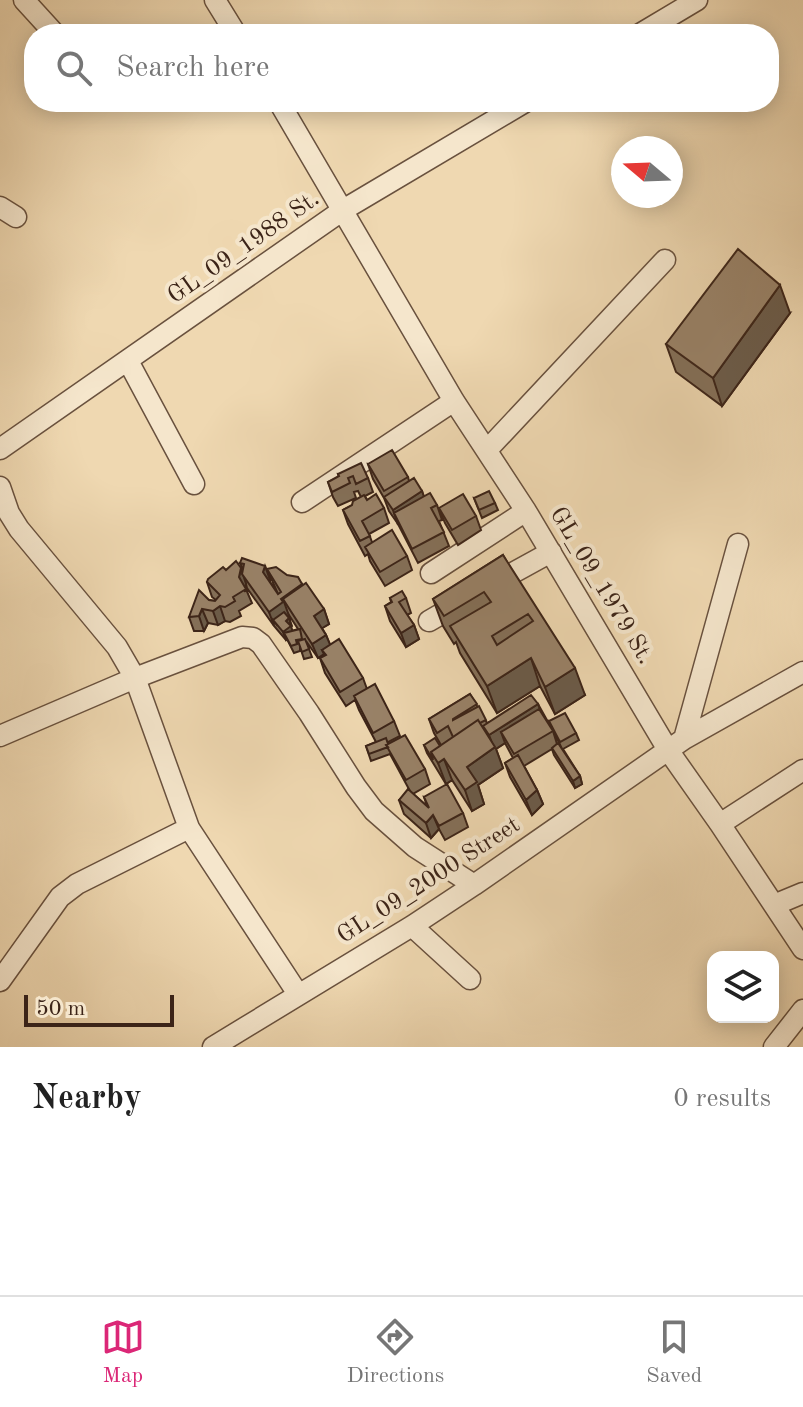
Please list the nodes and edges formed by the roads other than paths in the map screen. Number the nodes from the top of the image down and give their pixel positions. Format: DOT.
graph roads {
  1 [pos="24,0"];
  2 [pos="215,0"];
  3 [pos="697,0"];
  4 [pos="46,24"];
  5 [pos="230,24"];
  6 [pos="657,24"];
  7 [pos="285,112"];
  8 [pos="508,112"];
  9 [pos="343,210"];
  10 [pos="665,260"];
  11 [pos="128,361"];
  12 [pos="454,401"];
  13 [pos="0,449"];
  14 [pos="487,450"];
  15 [pos="194,484"];
  16 [pos="0,487"];
  17 [pos="302,502"];
  18 [pos="526,511"];
  19 [pos="738,544"];
  20 [pos="551,552"];
  21 [pos="431,573"];
  22 [pos="429,621"];
  23 [pos="803,672"];
  24 [pos="135,678"];
  25 [pos="0,736"];
  26 [pos="676,744"];
  27 [pos="803,770"];
  28 [pos="720,824"];
  29 [pos="189,828"];
  30 [pos="474,885"];
  31 [pos="803,893"];
  32 [pos="774,905"];
  33 [pos="412,926"];
  34 [pos="803,949"];
  35 [pos="470,979"];
  36 [pos="0,981"];
  37 [pos="298,994"];
  38 [pos="803,1010"];
  39 [pos="213,1047"];
  40 [pos="774,1047"];
  1 -- 4 [label="street"];
  2 -- 5 [label="street"];
  3 -- 6 [label="street"];
  7 -- 9 [label="street, GL_09_1979 St."];
  8 -- 9 [label="street, GL_09_1988 St."];
  9 -- 11 [label="street, GL_09_1988 St."];
  9 -- 12 [label="street, GL_09_1979 St."];
  10 -- 14 [label="street"];
  11 -- 13 [label="street, GL_09_1988 St."];
  11 -- 15 [label="street"];
  12 -- 14 [label="street, GL_09_1979 St."];
  12 -- 17 [label="street"];
  14 -- 18 [label="street, GL_09_1979 St."];
  16 -- 24 [label="street"];
  18 -- 20 [label="street, GL_09_1979 St."];
  18 -- 21 [label="street"];
  19 -- 26 [label="street"];
  20 -- 22 [label="street"];
  20 -- 26 [label="street, GL_09_1979 St."];
  23 -- 26 [label="street, GL_09_2000 Street"];
  24 -- 25 [label="street"];
  24 -- 29 [label="street"];
  24 -- 30 [label="street"];
  26 -- 28 [label="street, GL_09_1979 St."];
  26 -- 30 [label="street, GL_09_2000 Street"];
  27 -- 28 [label="street"];
  28 -- 32 [label="street, GL_09_1979 St."];
  29 -- 36 [label="street"];
  29 -- 37 [label="street"];
  30 -- 33 [label="street, GL_09_2000 Street"];
  31 -- 32 [label="street"];
  32 -- 34 [label="street, GL_09_1979 St."];
  33 -- 35 [label="street"];
  33 -- 37 [label="street, GL_09_2000 Street"];
  37 -- 39 [label="street, GL_09_2000 Street"];
  38 -- 40 [label="street"];
}
